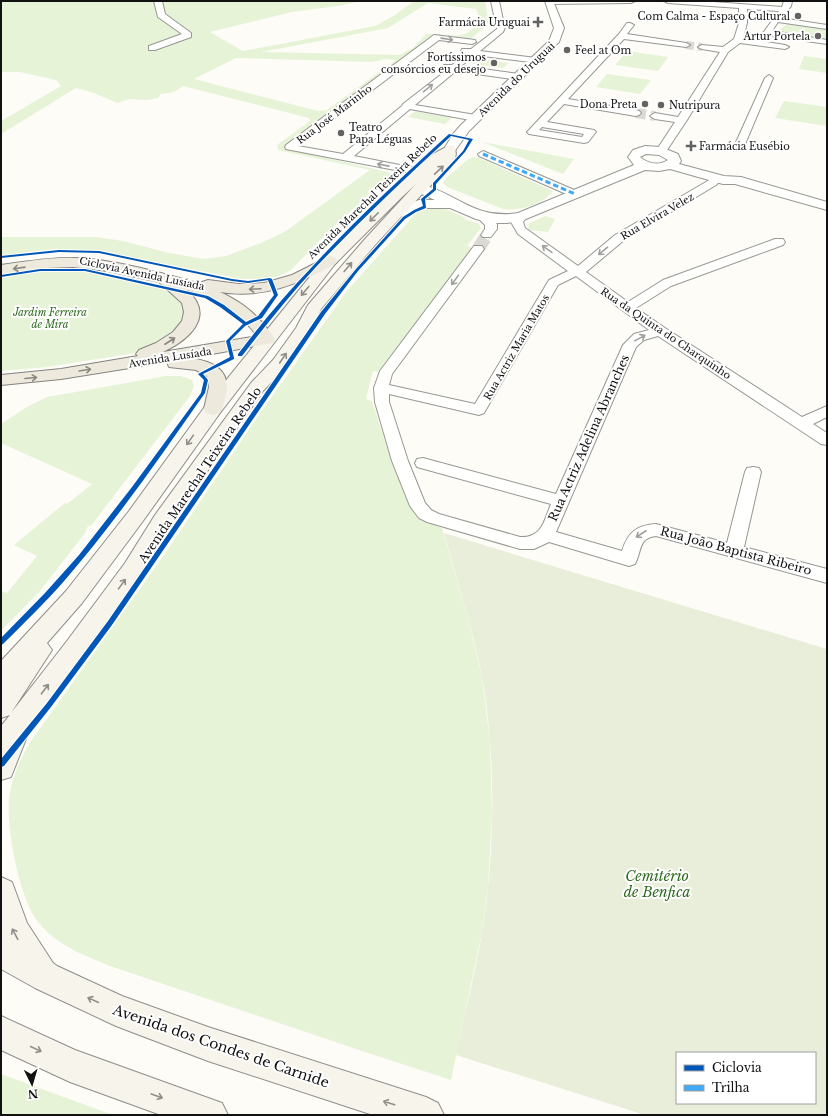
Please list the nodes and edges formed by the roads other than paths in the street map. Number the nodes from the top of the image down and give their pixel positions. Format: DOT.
graph roads {
  1 [pos="158,1"];
  2 [pos="495,1"];
  3 [pos="631,1"];
  4 [pos="668,1"];
  5 [pos="788,1"];
  6 [pos="549,2"];
  7 [pos="743,7"];
  8 [pos="783,9"];
  9 [pos="499,20"];
  10 [pos="778,20"];
  11 [pos="630,25"];
  12 [pos="827,27"];
  13 [pos="622,36"];
  14 [pos="738,40"];
  15 [pos="472,42"];
  16 [pos="827,42"];
  17 [pos="686,45"];
  18 [pos="702,47"];
  19 [pos="152,48"];
  20 [pos="796,49"];
  21 [pos="725,50"];
  22 [pos="462,51"];
  23 [pos="473,52"];
  24 [pos="536,61"];
  25 [pos="443,66"];
  26 [pos="454,68"];
  27 [pos="519,77"];
  28 [pos="769,78"];
  29 [pos="403,100"];
  30 [pos="561,101"];
  31 [pos="636,113"];
  32 [pos="655,116"];
  33 [pos="476,118"];
  34 [pos="682,120"];
  35 [pos="540,124"];
  36 [pos="344,145"];
  37 [pos="450,149"];
  38 [pos="738,149"];
  39 [pos="662,151"];
  40 [pos="483,154"];
  41 [pos="331,155"];
  42 [pos="345,158"];
  43 [pos="673,162"];
  44 [pos="645,165"];
  45 [pos="420,173"];
  46 [pos="718,178"];
  47 [pos="736,180"];
  48 [pos="420,188"];
  49 [pos="401,190"];
  50 [pos="575,194"];
  51 [pos="458,206"];
  52 [pos="827,206"];
  53 [pos="398,213"];
  54 [pos="483,217"];
  55 [pos="521,217"];
  56 [pos="487,235"];
  57 [pos="779,242"];
  58 [pos="478,249"];
  59 [pos="330,261"];
  60 [pos="1,270"];
  61 [pos="579,271"];
  62 [pos="162,279"];
  63 [pos="183,284"];
  64 [pos="626,307"];
  65 [pos="314,308"];
  66 [pos="660,331"];
  67 [pos="267,340"];
  68 [pos="138,362"];
  69 [pos="108,367"];
  70 [pos="1,380"];
  71 [pos="256,387"];
  72 [pos="381,388"];
  73 [pos="213,409"];
  74 [pos="827,411"];
  75 [pos="802,423"];
  76 [pos="827,440"];
  77 [pos="423,462"];
  78 [pos="753,472"];
  79 [pos="561,501"];
  80 [pos="546,535"];
  81 [pos="734,550"];
  82 [pos="827,576"];
  83 [pos="74,597"];
  84 [pos="5,671"];
  85 [pos="11,714"];
  86 [pos="1,746"];
  87 [pos="1,768"];
  88 [pos="1,892"];
  89 [pos="1,952"];
  90 [pos="46,977"];
  91 [pos="1,1033"];
  92 [pos="210,1115"];
  93 [pos="426,1115"];
  1 -- 19 [label="street"];
  2 -- 9 [label="street"];
  3 -- 6 [label="street"];
  4 -- 7 [label="street"];
  5 -- 8 [label="street"];
  6 -- 24 [label="street, Avenida do Uruguai"];
  7 -- 8 [label="street"];
  7 -- 14 [label="street"];
  8 -- 10 [label="street"];
  9 -- 15 [label="street"];
  9 -- 23 [label="street"];
  10 -- 12 [label="street"];
  10 -- 16 [label="street"];
  11 -- 13 [label="street"];
  13 -- 17 [label="street"];
  13 -- 30 [label="street"];
  14 -- 20 [label="street"];
  14 -- 21 [label="street"];
  15 -- 22 [label="street"];
  41 -- 15 [label="street, Rua José Marinho, one-way"];
  18 -- 21 [label="street"];
  21 -- 34 [label="street"];
  22 -- 23 [label="street"];
  22 -- 25 [label="street"];
  23 -- 24 [label="street"];
  23 -- 26 [label="street"];
  24 -- 27 [label="street, Avenida do Uruguai"];
  25 -- 26 [label="street"];
  25 -- 29 [label="street"];
  26 -- 27 [label="street"];
  29 -- 26 [label="street, one-way"];
  27 -- 33 [label="street, Avenida do Uruguai"];
  28 -- 38 [label="street"];
  29 -- 33 [label="street"];
  29 -- 42 [label="street"];
  30 -- 31 [label="street"];
  30 -- 35 [label="street"];
  32 -- 34 [label="street"];
  33 -- 37 [label="street, Avenida do Uruguai"];
  34 -- 39 [label="street"];
  35 -- 35 [label="street"];
  36 -- 41 [label="street"];
  37 -- 45 [label="main road, Avenida Marechal Teixeira Rebelo"];
  48 -- 37 [label="main road, Avenida Marechal Teixeira Rebelo, one-way"];
  39 -- 43 [label="street"];
  39 -- 44 [label="street"];
  40 -- 50 [label="street"];
  41 -- 42 [label="street, Rua José Marinho"];
  45 -- 42 [label="street, Rua José Marinho, one-way"];
  43 -- 44 [label="street"];
  43 -- 46 [label="street"];
  43 -- 47 [label="street"];
  44 -- 50 [label="street"];
  45 -- 48 [label="main road"];
  45 -- 49 [label="main road, Avenida Marechal Teixeira Rebelo"];
  46 -- 47 [label="street"];
  46 -- 61 [label="street, Rua Elvira Velez, one-way"];
  47 -- 52 [label="street"];
  48 -- 49 [label="main road"];
  48 -- 51 [label="street"];
  48 -- 53 [label="main road, Avenida Marechal Teixeira Rebelo"];
  49 -- 59 [label="main road, Avenida Marechal Teixeira Rebelo, one-way"];
  50 -- 55 [label="street"];
  51 -- 53 [label="street"];
  51 -- 54 [label="street"];
  65 -- 53 [label="main road, Avenida Marechal Teixeira Rebelo, one-way"];
  54 -- 55 [label="street"];
  54 -- 56 [label="street"];
  61 -- 55 [label="street, Rua da Quinta do Charquinho, one-way"];
  57 -- 64 [label="street"];
  58 -- 72 [label="street, one-way"];
  59 -- 63 [label="main road, one-way"];
  59 -- 67 [label="main road, Avenida Marechal Teixeira Rebelo, one-way"];
  62 -- 60 [label="main road, one-way"];
  61 -- 64 [label="street, Rua da Quinta do Charquinho"];
  61 -- 72 [label="street, Rua Actriz Maria Matos"];
  62 -- 63 [label="main road"];
  69 -- 62 [label="main road, one-way"];
  63 -- 67 [label="main road"];
  64 -- 66 [label="street, Rua da Quinta do Charquinho"];
  65 -- 67 [label="main road"];
  71 -- 65 [label="main road, Avenida Marechal Teixeira Rebelo, one-way"];
  66 -- 75 [label="street, Rua da Quinta do Charquinho"];
  79 -- 66 [label="street, Rua Actriz Adelina Abranches, one-way"];
  67 -- 68 [label="main road, Avenida Lusíada"];
  67 -- 71 [label="main road"];
  67 -- 73 [label="main road, Avenida Marechal Teixeira Rebelo"];
  68 -- 69 [label="main road, Avenida Lusíada"];
  68 -- 73 [label="main road"];
  70 -- 69 [label="main road, Avenida Lusíada, one-way"];
  85 -- 71 [label="main road, Avenida Marechal Teixeira Rebelo, one-way"];
  72 -- 80 [label="street, Rua Actriz Adelina Abranches"];
  73 -- 83 [label="main road, Avenida Marechal Teixeira Rebelo, one-way"];
  74 -- 75 [label="street"];
  75 -- 76 [label="street, Rua da Quinta do Charquinho"];
  77 -- 79 [label="street"];
  78 -- 81 [label="street"];
  79 -- 80 [label="street, Rua Actriz Adelina Abranches"];
  81 -- 80 [label="street, Rua João Baptista Ribeiro, one-way"];
  81 -- 82 [label="street, Rua João Baptista Ribeiro"];
  83 -- 84 [label="main road, Avenida Marechal Teixeira Rebelo"];
  83 -- 85 [label="main road, Avenida Marechal Teixeira Rebelo"];
  85 -- 86 [label="main road, Avenida Marechal Teixeira Rebelo"];
  85 -- 87 [label="main road"];
  90 -- 88 [label="main road, one-way"];
  89 -- 90 [label="main road, Avenida dos Condes de Carnide"];
  93 -- 90 [label="main road, Avenida dos Condes de Carnide, one-way"];
  91 -- 92 [label="main road, one-way"];
}
